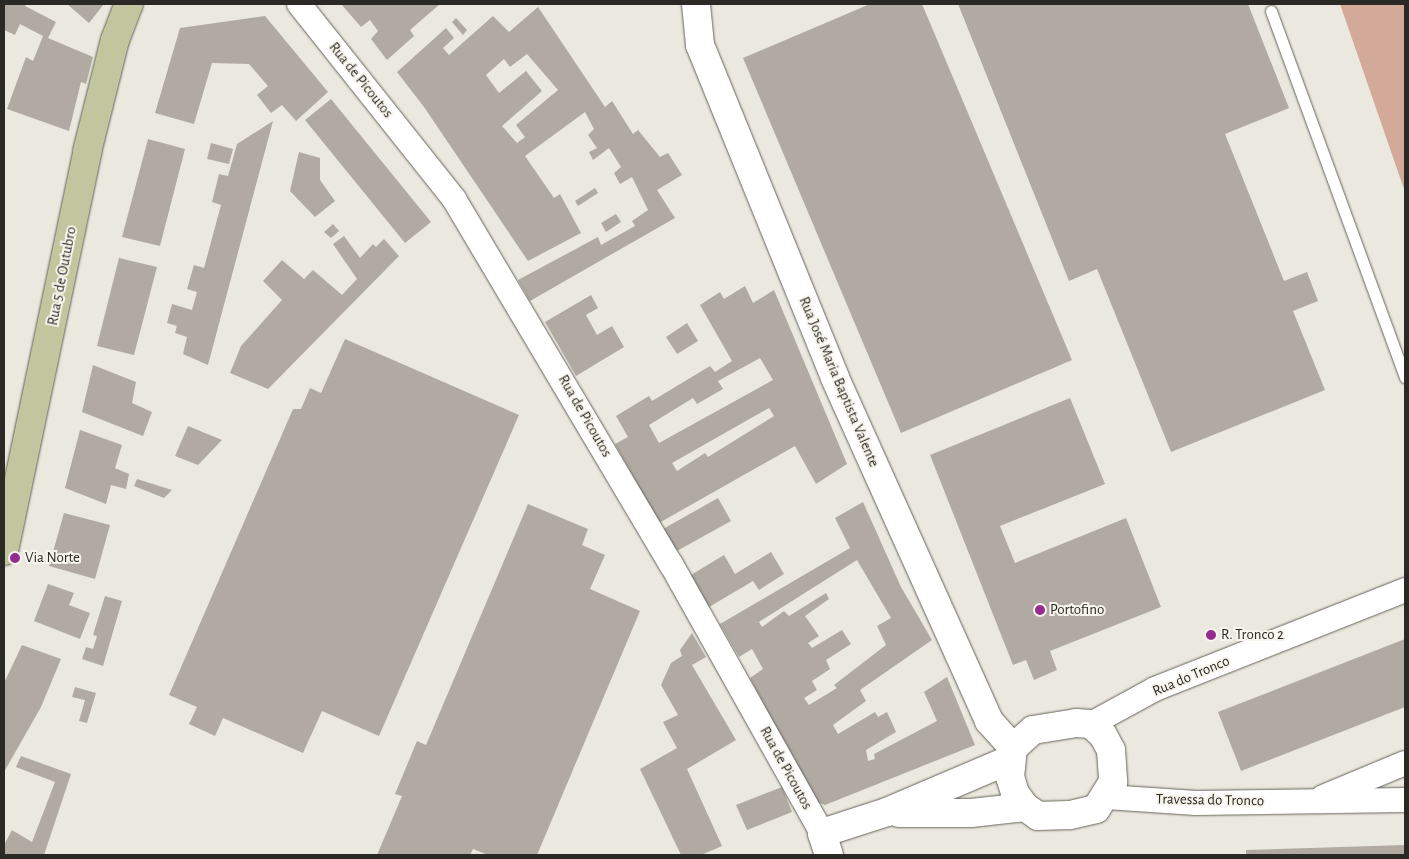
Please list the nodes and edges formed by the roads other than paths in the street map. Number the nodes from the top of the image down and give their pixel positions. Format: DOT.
graph roads {
  1 [pos="129,4"];
  2 [pos="299,4"];
  3 [pos="696,4"];
  4 [pos="1271,11"];
  5 [pos="1405,377"];
  6 [pos="4,551"];
  7 [pos="1405,590"];
  8 [pos="1091,724"];
  9 [pos="1011,754"];
  10 [pos="1405,764"];
  11 [pos="1106,797"];
  12 [pos="1315,800"];
  13 [pos="1405,800"];
  14 [pos="1025,807"];
  15 [pos="888,812"];
  16 [pos="826,844"];
  1 -- 6 [label="main road, Rua 5 de Outubro"];
  2 -- 16 [label="street, Rua de Picoutos"];
  3 -- 9 [label="street, Rua José Maria Baptista Valente"];
  4 -- 5 [label="lane"];
  7 -- 8 [label="street, Rua do Tronco"];
  8 -- 9 [label="street, Rua do Tronco"];
  8 -- 11 [label="street"];
  9 -- 14 [label="street"];
  9 -- 15 [label="street, Rua do Tronco"];
  10 -- 12 [label="street, Travessa do Tronco"];
  11 -- 12 [label="street, Travessa do Tronco"];
  11 -- 14 [label="street, Rua do Tronco"];
  12 -- 13 [label="street, Travessa do Tronco"];
  14 -- 15 [label="street, Rua do Tronco"];
  15 -- 16 [label="street, Rua do Tronco"];
}
